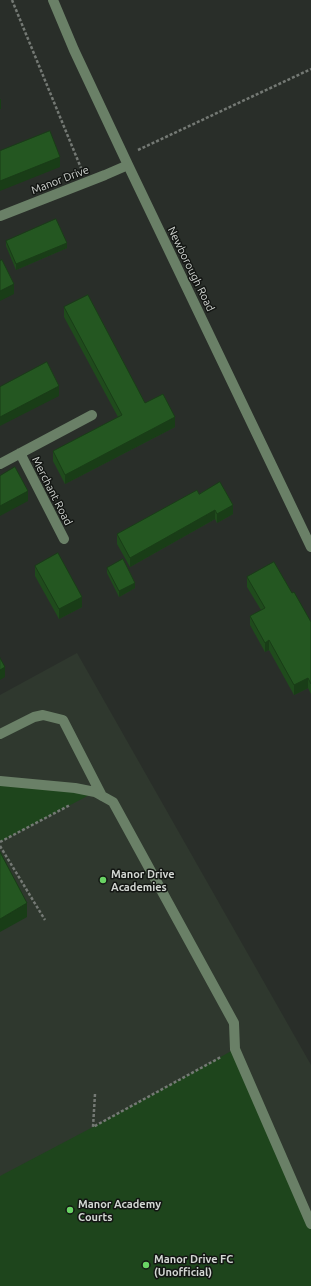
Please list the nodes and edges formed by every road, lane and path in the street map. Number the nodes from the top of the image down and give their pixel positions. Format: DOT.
graph roads {
  1 [pos="12,0"];
  2 [pos="53,0"];
  3 [pos="311,69"];
  4 [pos="136,151"];
  5 [pos="128,166"];
  6 [pos="87,182"];
  7 [pos="0,216"];
  8 [pos="92,415"];
  9 [pos="20,453"];
  10 [pos="0,464"];
  11 [pos="64,539"];
  12 [pos="311,547"];
  13 [pos="0,734"];
  14 [pos="0,781"];
  15 [pos="98,794"];
  16 [pos="0,842"];
  17 [pos="0,846"];
  18 [pos="45,920"];
  19 [pos="236,1049"];
  20 [pos="95,1094"];
  21 [pos="311,1224"];
  1 -- 6 [label="path"];
  2 -- 5 [label="street, Newborough Road"];
  3 -- 4 [label="path"];
  5 -- 6 [label="street, Manor Drive"];
  5 -- 12 [label="street, Newborough Road"];
  6 -- 7 [label="street, Manor Drive"];
  8 -- 9 [label="street"];
  9 -- 10 [label="street"];
  9 -- 11 [label="street, Merchant Road"];
  13 -- 15 [label="street"];
  14 -- 15 [label="street"];
  15 -- 16 [label="path"];
  15 -- 19 [label="street"];
  17 -- 18 [label="path"];
  19 -- 20 [label="path"];
  19 -- 21 [label="street"];
}
